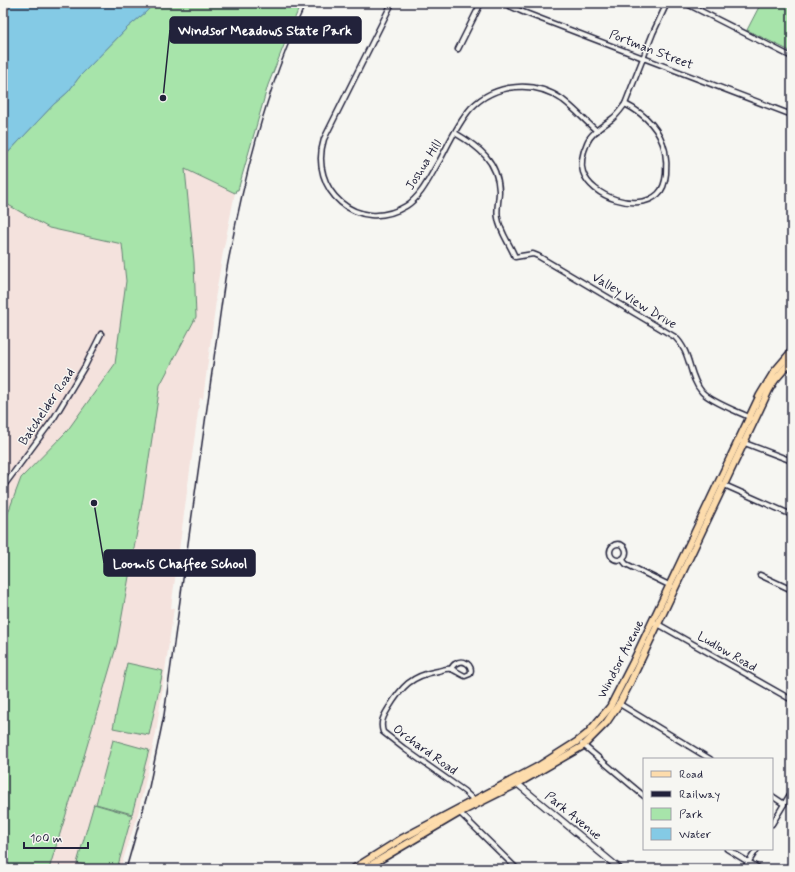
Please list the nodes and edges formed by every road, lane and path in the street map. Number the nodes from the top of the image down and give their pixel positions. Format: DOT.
graph roads {
  1 [pos="392,3"];
  2 [pos="481,3"];
  3 [pos="503,3"];
  4 [pos="667,3"];
  5 [pos="685,3"];
  6 [pos="458,50"];
  7 [pos="792,57"];
  8 [pos="643,58"];
  9 [pos="625,104"];
  10 [pos="792,115"];
  11 [pos="597,131"];
  12 [pos="455,133"];
  13 [pos="101,334"];
  14 [pos="792,351"];
  15 [pos="789,363"];
  16 [pos="752,418"];
  17 [pos="741,442"];
  18 [pos="792,461"];
  19 [pos="721,484"];
  20 [pos="3,487"];
  21 [pos="792,515"];
  22 [pos="622,559"];
  23 [pos="760,575"];
  24 [pos="672,587"];
  25 [pos="792,590"];
  26 [pos="655,622"];
  27 [pos="450,669"];
  28 [pos="792,700"];
  29 [pos="616,702"];
  30 [pos="581,743"];
  31 [pos="708,758"];
  32 [pos="515,782"];
  33 [pos="792,791"];
  34 [pos="643,795"];
  35 [pos="773,797"];
  36 [pos="476,802"];
  37 [pos="784,804"];
  38 [pos="458,811"];
  39 [pos="773,822"];
  40 [pos="729,850"];
  41 [pos="755,850"];
  42 [pos="749,862"];
  43 [pos="353,869"];
  44 [pos="364,869"];
  45 [pos="516,869"];
  46 [pos="620,869"];
  47 [pos="744,869"];
  48 [pos="760,869"];
  1 -- 12 [label="street, Joshua Hill"];
  2 -- 6 [label="street"];
  3 -- 8 [label="street, Portman Street"];
  4 -- 8 [label="street"];
  5 -- 7 [label="street"];
  8 -- 9 [label="street"];
  8 -- 10 [label="street, Portman Street"];
  9 -- 11 [label="street"];
  9 -- 11 [label="street"];
  11 -- 12 [label="street, Joshua Hill"];
  12 -- 16 [label="street, Valley View Drive"];
  13 -- 20 [label="street, Batchelder Road"];
  14 -- 15 [label="main road, Windsor Avenue"];
  15 -- 16 [label="main road, Windsor Avenue"];
  16 -- 17 [label="main road, Windsor Avenue"];
  17 -- 18 [label="street"];
  17 -- 19 [label="main road, Windsor Avenue"];
  19 -- 21 [label="street"];
  19 -- 24 [label="main road, Windsor Avenue"];
  22 -- 24 [label="street"];
  23 -- 25 [label="street"];
  24 -- 26 [label="main road, Windsor Avenue"];
  26 -- 28 [label="street, Ludlow Road"];
  26 -- 29 [label="main road, Windsor Avenue"];
  27 -- 27 [label="street, Orchard Road"];
  27 -- 36 [label="street, Orchard Road"];
  29 -- 30 [label="main road, Windsor Avenue"];
  29 -- 31 [label="street"];
  30 -- 32 [label="main road, Windsor Avenue"];
  30 -- 34 [label="street"];
  32 -- 36 [label="main road, Windsor Avenue"];
  32 -- 46 [label="main road, Park Avenue"];
  33 -- 37 [label="street"];
  35 -- 37 [label="street"];
  36 -- 38 [label="main road, Windsor Avenue"];
  37 -- 39 [label="street"];
  38 -- 43 [label="main road, Windsor Avenue"];
  38 -- 44 [label="main road, Windsor Avenue"];
  38 -- 45 [label="street"];
  40 -- 42 [label="street"];
  41 -- 42 [label="street"];
  42 -- 47 [label="street"];
  42 -- 48 [label="street"];
}
